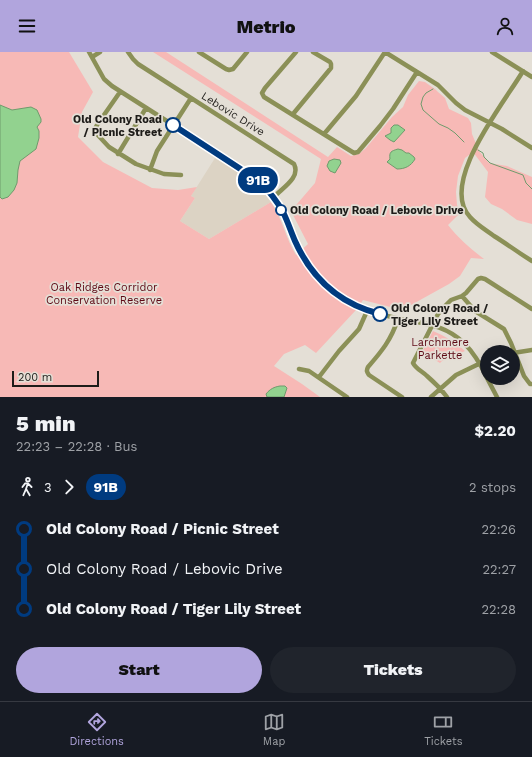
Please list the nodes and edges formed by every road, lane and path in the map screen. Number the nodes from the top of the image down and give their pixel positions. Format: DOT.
graph roads {
  1 [pos="100,52"];
  2 [pos="128,52"];
  3 [pos="199,52"];
  4 [pos="247,52"];
  5 [pos="296,52"];
  6 [pos="313,52"];
  7 [pos="385,52"];
  8 [pos="492,52"];
  9 [pos="91,54"];
  10 [pos="523,71"];
  11 [pos="417,72"];
  12 [pos="532,77"];
  13 [pos="120,92"];
  14 [pos="191,98"];
  15 [pos="146,108"];
  16 [pos="293,114"];
  17 [pos="490,123"];
  18 [pos="173,125"];
  19 [pos="324,134"];
  20 [pos="532,148"];
  21 [pos="118,154"];
  22 [pos="150,170"];
  23 [pos="181,175"];
  24 [pos="273,198"];
  25 [pos="532,261"];
  26 [pos="462,296"];
  27 [pos="532,309"];
  28 [pos="367,311"];
  29 [pos="398,319"];
  30 [pos="433,325"];
  31 [pos="512,345"];
  32 [pos="532,350"];
  33 [pos="520,352"];
  34 [pos="480,363"];
  35 [pos="520,367"];
  36 [pos="299,369"];
  37 [pos="319,377"];
  38 [pos="532,384"];
  39 [pos="491,385"];
  40 [pos="440,389"];
  41 [pos="347,397"];
  42 [pos="402,397"];
  43 [pos="431,397"];
  44 [pos="447,397"];
  45 [pos="497,397"];
  1 -- 9 [label="street"];
  2 -- 14 [label="street, Lebovic Drive"];
  3 -- 4 [label="street"];
  5 -- 16 [label="street"];
  6 -- 16 [label="street"];
  7 -- 11 [label="street"];
  7 -- 19 [label="street"];
  8 -- 10 [label="street"];
  9 -- 13 [label="street"];
  10 -- 12 [label="street"];
  10 -- 17 [label="street"];
  11 -- 17 [label="street"];
  11 -- 19 [label="street"];
  13 -- 15 [label="street"];
  13 -- 21 [label="street"];
  14 -- 18 [label="street"];
  14 -- 24 [label="street, Lebovic Drive"];
  15 -- 18 [label="street"];
  15 -- 21 [label="street"];
  16 -- 19 [label="street"];
  17 -- 20 [label="street"];
  17 -- 25 [label="street"];
  18 -- 22 [label="street"];
  18 -- 24 [label="street"];
  21 -- 22 [label="street"];
  22 -- 23 [label="street"];
  24 -- 28 [label="street"];
  26 -- 27 [label="street"];
  26 -- 30 [label="street"];
  26 -- 31 [label="street"];
  28 -- 29 [label="street"];
  28 -- 37 [label="street"];
  29 -- 30 [label="street"];
  29 -- 42 [label="street"];
  30 -- 34 [label="street"];
  30 -- 40 [label="street"];
  32 -- 33 [label="street"];
  34 -- 40 [label="street"];
  35 -- 38 [label="street"];
  36 -- 37 [label="street"];
  37 -- 41 [label="street"];
  39 -- 45 [label="street"];
  40 -- 43 [label="street"];
  40 -- 44 [label="street"];
}
